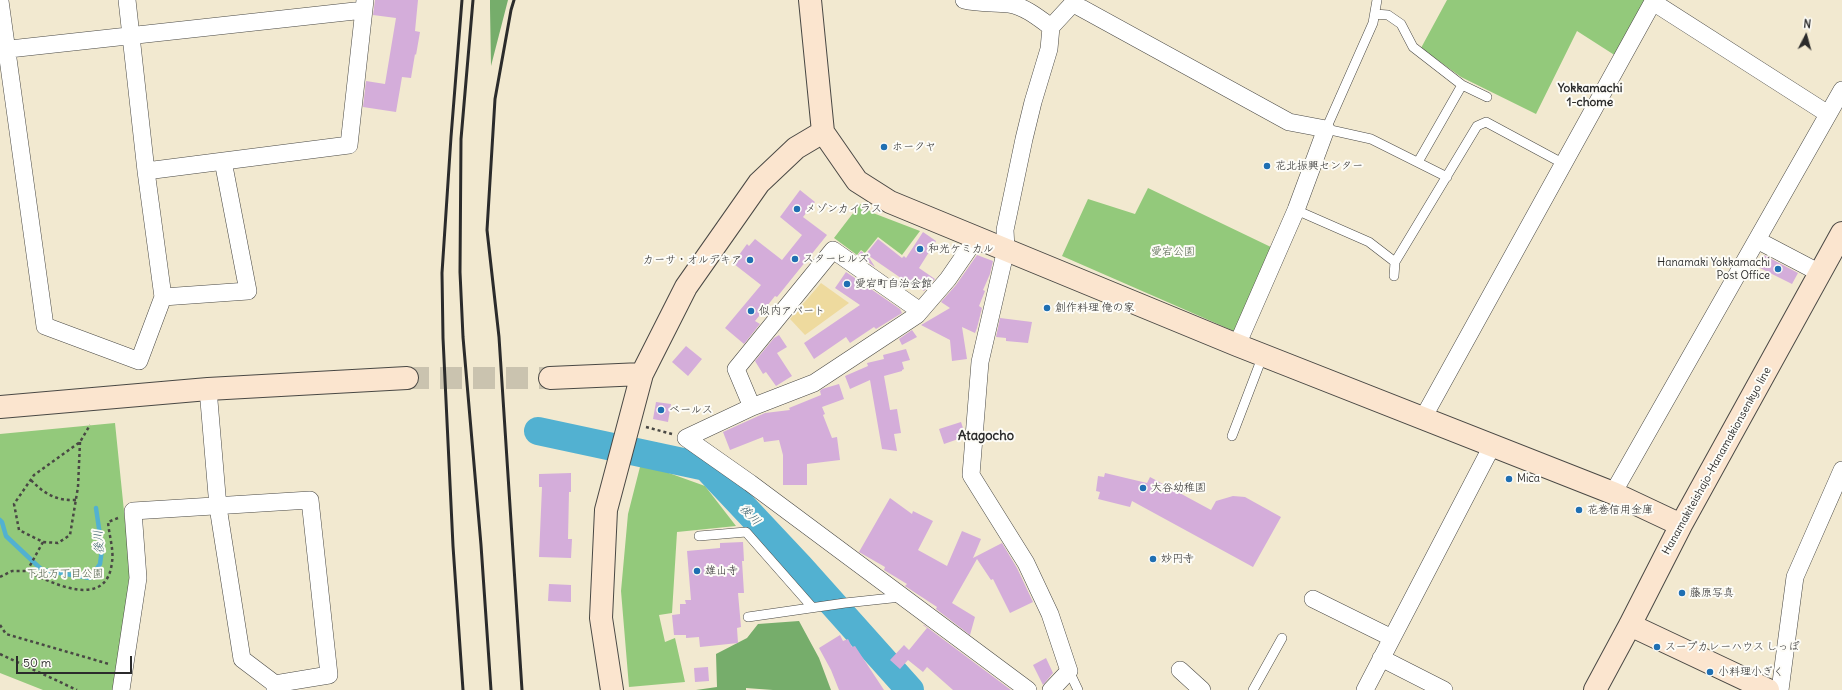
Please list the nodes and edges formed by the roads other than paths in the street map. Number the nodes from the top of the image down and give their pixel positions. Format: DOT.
graph roads {
  1 [pos="127,0"];
  2 [pos="810,0"];
  3 [pos="964,0"];
  4 [pos="1377,0"];
  5 [pos="0,1"];
  6 [pos="1653,1"];
  7 [pos="991,2"];
  8 [pos="1075,2"];
  9 [pos="365,5"];
  10 [pos="1375,14"];
  11 [pos="1051,27"];
  12 [pos="131,36"];
  13 [pos="3,50"];
  14 [pos="1462,85"];
  15 [pos="1842,90"];
  16 [pos="1487,97"];
  17 [pos="1828,114"];
  18 [pos="1326,129"];
  19 [pos="823,132"];
  20 [pos="223,161"];
  21 [pos="1418,162"];
  22 [pos="1564,164"];
  23 [pos="146,171"];
  24 [pos="1446,177"];
  25 [pos="1296,210"];
  26 [pos="1842,233"];
  27 [pos="977,237"];
  28 [pos="1757,240"];
  29 [pos="1006,249"];
  30 [pos="1395,262"];
  31 [pos="1820,273"];
  32 [pos="1394,276"];
  33 [pos="163,297"];
  34 [pos="920,311"];
  35 [pos="1237,345"];
  36 [pos="1263,355"];
  37 [pos="642,374"];
  38 [pos="407,378"];
  39 [pos="550,378"];
  40 [pos="208,389"];
  41 [pos="752,407"];
  42 [pos="0,408"];
  43 [pos="1423,418"];
  44 [pos="1232,436"];
  45 [pos="1492,446"];
  46 [pos="1842,470"];
  47 [pos="1613,493"];
  48 [pos="218,507"];
  49 [pos="1681,525"];
  50 [pos="699,536"];
  51 [pos="901,597"];
  52 [pos="1313,599"];
  53 [pos="812,607"];
  54 [pos="748,617"];
  55 [pos="1630,625"];
  56 [pos="1282,638"];
  57 [pos="1392,638"];
  58 [pos="1381,658"];
  59 [pos="1180,670"];
  60 [pos="1069,671"];
  61 [pos="275,687"];
  62 [pos="121,690"];
  63 [pos="612,690"];
  64 [pos="1028,690"];
  65 [pos="1051,690"];
  66 [pos="1078,690"];
  67 [pos="1202,690"];
  68 [pos="1253,690"];
  69 [pos="1365,690"];
  70 [pos="1444,690"];
  71 [pos="1595,690"];
  72 [pos="1768,690"];
  73 [pos="1780,690"];
  1 -- 12 [label="street"];
  2 -- 19 [label="street"];
  3 -- 7 [label="street"];
  4 -- 10 [label="lane"];
  5 -- 13 [label="street"];
  6 -- 17 [label="street"];
  6 -- 22 [label="street"];
  7 -- 11 [label="street"];
  8 -- 11 [label="street"];
  8 -- 18 [label="street"];
  9 -- 12 [label="street"];
  9 -- 20 [label="street"];
  10 -- 14 [label="lane"];
  10 -- 18 [label="lane"];
  11 -- 29 [label="street"];
  12 -- 13 [label="street"];
  12 -- 23 [label="street"];
  13 -- 33 [label="street"];
  14 -- 16 [label="lane"];
  14 -- 21 [label="lane"];
  15 -- 17 [label="street"];
  17 -- 28 [label="street"];
  18 -- 21 [label="lane"];
  18 -- 25 [label="street"];
  19 -- 27 [label="street"];
  19 -- 37 [label="street"];
  20 -- 23 [label="street"];
  20 -- 33 [label="street"];
  21 -- 24 [label="lane"];
  22 -- 24 [label="lane"];
  22 -- 43 [label="street"];
  23 -- 33 [label="street"];
  24 -- 30 [label="lane"];
  25 -- 30 [label="lane"];
  25 -- 35 [label="street"];
  26 -- 31 [label="street, Hanamakiteishajo-Hanamakionsenkyo line"];
  27 -- 29 [label="street"];
  27 -- 34 [label="street"];
  28 -- 31 [label="street"];
  28 -- 47 [label="street"];
  29 -- 35 [label="street"];
  29 -- 60 [label="street"];
  30 -- 32 [label="lane"];
  31 -- 49 [label="street, Hanamakiteishajo-Hanamakionsenkyo line"];
  34 -- 41 [label="street"];
  34 -- 41 [label="street"];
  35 -- 36 [label="street"];
  36 -- 43 [label="street"];
  36 -- 44 [label="lane"];
  37 -- 39 [label="street"];
  37 -- 63 [label="street"];
  38 -- 40 [label="street"];
  40 -- 42 [label="street"];
  40 -- 48 [label="street"];
  41 -- 51 [label="street"];
  43 -- 45 [label="street"];
  45 -- 47 [label="street"];
  45 -- 57 [label="street"];
  46 -- 73 [label="street"];
  47 -- 49 [label="street"];
  48 -- 61 [label="street"];
  48 -- 61 [label="street"];
  48 -- 62 [label="street"];
  49 -- 55 [label="street, Hanamakiteishajo-Hanamakionsenkyo line"];
  50 -- 53 [label="lane"];
  51 -- 53 [label="lane"];
  51 -- 64 [label="street"];
  52 -- 57 [label="street"];
  53 -- 54 [label="lane"];
  55 -- 71 [label="street, Hanamakiteishajo-Hanamakionsenkyo line"];
  55 -- 72 [label="street"];
  56 -- 68 [label="lane"];
  57 -- 58 [label="street"];
  58 -- 69 [label="street"];
  58 -- 70 [label="street"];
  59 -- 67 [label="street"];
  60 -- 65 [label="street"];
  60 -- 66 [label="lane"];
}
